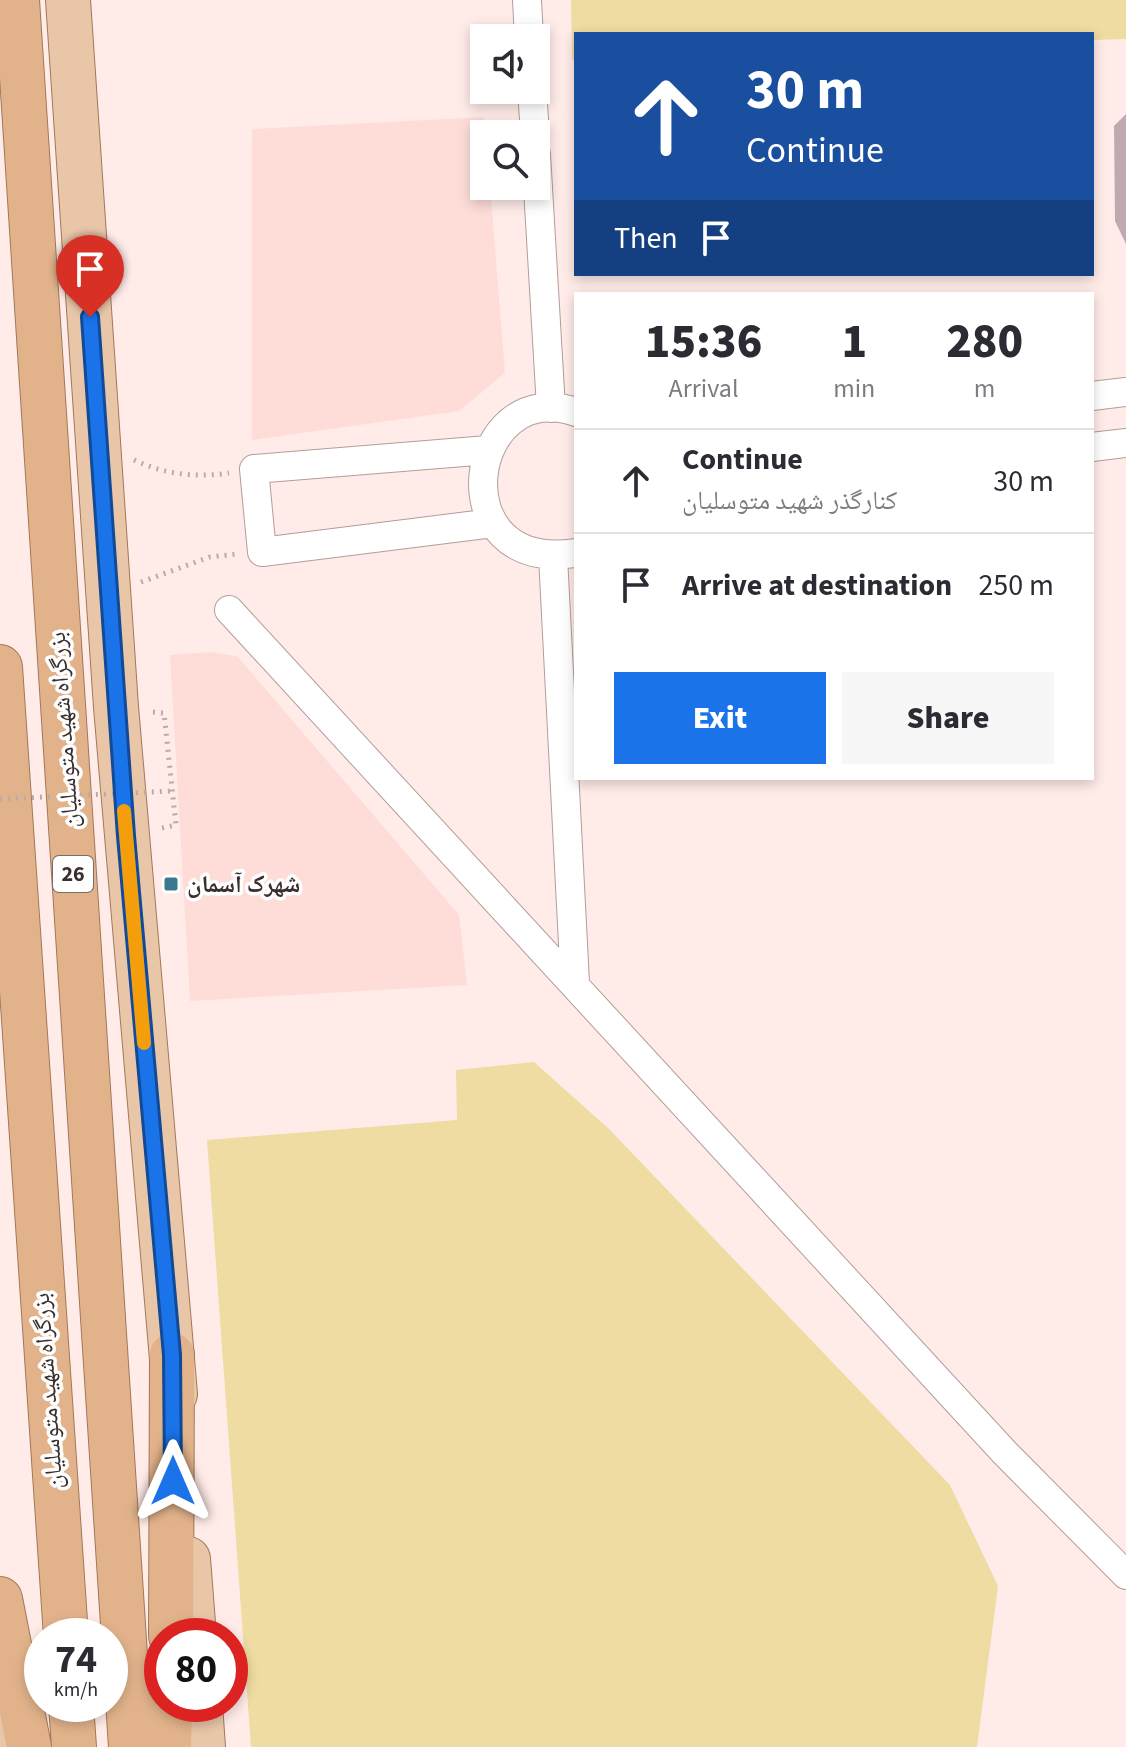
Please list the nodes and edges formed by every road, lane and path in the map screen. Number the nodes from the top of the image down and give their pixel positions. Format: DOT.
graph roads {
  1 [pos="17,0"];
  2 [pos="68,0"];
  3 [pos="527,0"];
  4 [pos="528,24"];
  5 [pos="541,200"];
  6 [pos="1126,392"];
  7 [pos="1094,396"];
  8 [pos="563,410"];
  9 [pos="1126,443"];
  10 [pos="98,444"];
  11 [pos="1094,447"];
  12 [pos="488,450"];
  13 [pos="254,469"];
  14 [pos="493,523"];
  15 [pos="262,552"];
  16 [pos="565,555"];
  17 [pos="108,599"];
  18 [pos="229,610"];
  19 [pos="0,667"];
  20 [pos="164,713"];
  21 [pos="172,791"];
  22 [pos="0,799"];
  23 [pos="176,825"];
  24 [pos="575,983"];
  25 [pos="172,1355"];
  26 [pos="1126,1575"];
  27 [pos="0,1599"];
  28 [pos="65,1618"];
  29 [pos="171,1618"];
  30 [pos="193,1618"];
  31 [pos="0,1688"];
  32 [pos="72,1722"];
  33 [pos="170,1722"];
  34 [pos="201,1722"];
  35 [pos="5,1747"];
  36 [pos="29,1747"];
  37 [pos="74,1747"];
  38 [pos="131,1747"];
  39 [pos="169,1747"];
  40 [pos="203,1747"];
  1 -- 38 [label="highway, بزرگراه شهید متوسلیان / 26"];
  2 -- 10 [label="main road"];
  3 -- 4 [label="street"];
  5 -- 8 [label="street"];
  6 -- 7 [label="street"];
  8 -- 12 [label="street"];
  9 -- 11 [label="street"];
  10 -- 13 [label="path"];
  10 -- 17 [label="main road"];
  12 -- 13 [label="street"];
  12 -- 14 [label="street"];
  13 -- 15 [label="street"];
  14 -- 15 [label="street"];
  14 -- 16 [label="street"];
  15 -- 17 [label="path"];
  16 -- 24 [label="street"];
  17 -- 25 [label="main road"];
  18 -- 24 [label="street"];
  19 -- 28 [label="highway, بزرگراه شهید متوسلیان"];
  20 -- 21 [label="path"];
  21 -- 22 [label="path, bridge"];
  21 -- 23 [label="path"];
  24 -- 26 [label="street"];
  25 -- 29 [label="highway"];
  25 -- 30 [label="main road"];
  27 -- 36 [label="highway"];
  31 -- 35 [label="main road"];
  32 -- 37 [label="highway"];
  33 -- 39 [label="highway"];
  34 -- 40 [label="main road"];
}
